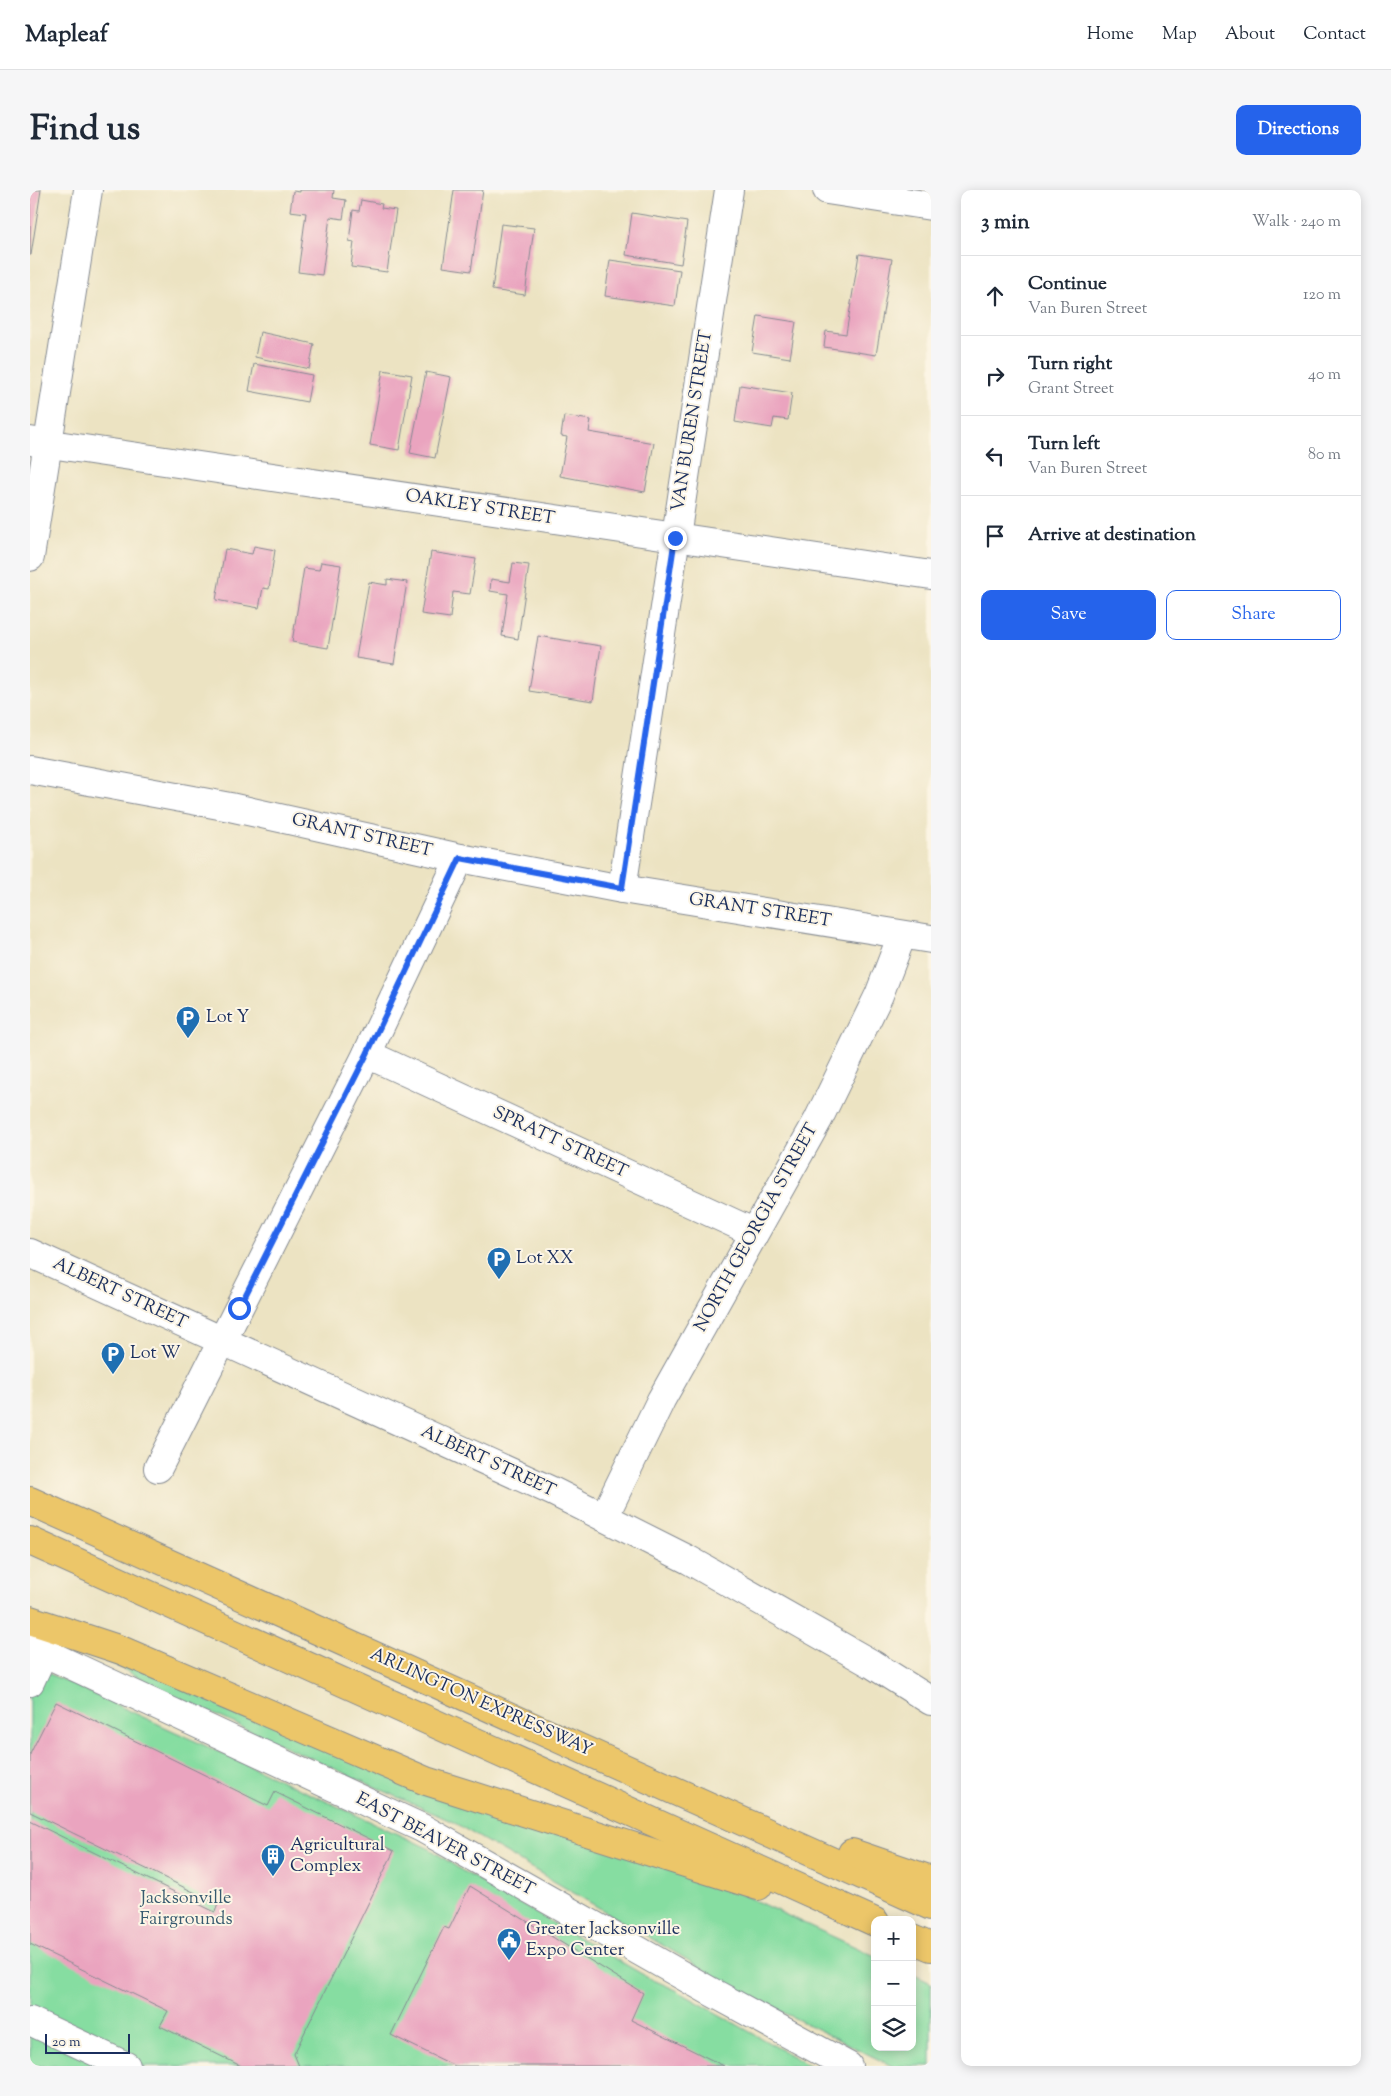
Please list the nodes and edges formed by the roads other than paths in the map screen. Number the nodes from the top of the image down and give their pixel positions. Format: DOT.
graph roads {
  1 [pos="88,190"];
  2 [pos="729,190"];
  3 [pos="827,190"];
  4 [pos="931,206"];
  5 [pos="39,443"];
  6 [pos="675,538"];
  7 [pos="30,556"];
  8 [pos="931,575"];
  9 [pos="30,770"];
  10 [pos="460,858"];
  11 [pos="622,888"];
  12 [pos="902,935"];
  13 [pos="931,939"];
  14 [pos="367,1054"];
  15 [pos="753,1232"];
  16 [pos="30,1253"];
  17 [pos="222,1341"];
  18 [pos="158,1468"];
  19 [pos="30,1501"];
  20 [pos="604,1518"];
  21 [pos="30,1541"];
  22 [pos="30,1620"];
  23 [pos="37,1649"];
  24 [pos="30,1682"];
  25 [pos="931,1701"];
  26 [pos="649,1779"];
  27 [pos="931,1880"];
  28 [pos="931,1906"];
  29 [pos="871,1921"];
  30 [pos="871,1922"];
  31 [pos="916,1941"];
  32 [pos="931,1947"];
  33 [pos="30,2021"];
  34 [pos="126,2066"];
  35 [pos="848,2066"];
  1 -- 5 [label="street"];
  2 -- 6 [label="street, VAN BUREN STREET"];
  3 -- 4 [label="street"];
  5 -- 6 [label="street, OAKLEY STREET"];
  5 -- 7 [label="street"];
  6 -- 8 [label="street, OAKLEY STREET"];
  6 -- 11 [label="street, VAN BUREN STREET"];
  9 -- 10 [label="street, GRANT STREET"];
  10 -- 11 [label="street, GRANT STREET"];
  10 -- 14 [label="street"];
  11 -- 12 [label="street, GRANT STREET"];
  12 -- 13 [label="street, GRANT STREET"];
  12 -- 15 [label="street, NORTH GEORGIA STREET"];
  14 -- 15 [label="street, SPRATT STREET"];
  14 -- 17 [label="street"];
  15 -- 20 [label="street, NORTH GEORGIA STREET"];
  16 -- 17 [label="street, ALBERT STREET"];
  17 -- 18 [label="street"];
  17 -- 20 [label="street, ALBERT STREET"];
  19 -- 26 [label="highway, ARLINGTON EXPRESSWAY"];
  20 -- 25 [label="street, ALBERT STREET"];
  21 -- 29 [label="highway"];
  22 -- 30 [label="highway"];
  23 -- 24 [label="street"];
  23 -- 35 [label="street, EAST BEAVER STREET"];
  26 -- 27 [label="highway"];
  26 -- 28 [label="highway, ARLINGTON EXPRESSWAY"];
  31 -- 32 [label="highway"];
  33 -- 34 [label="street"];
}
